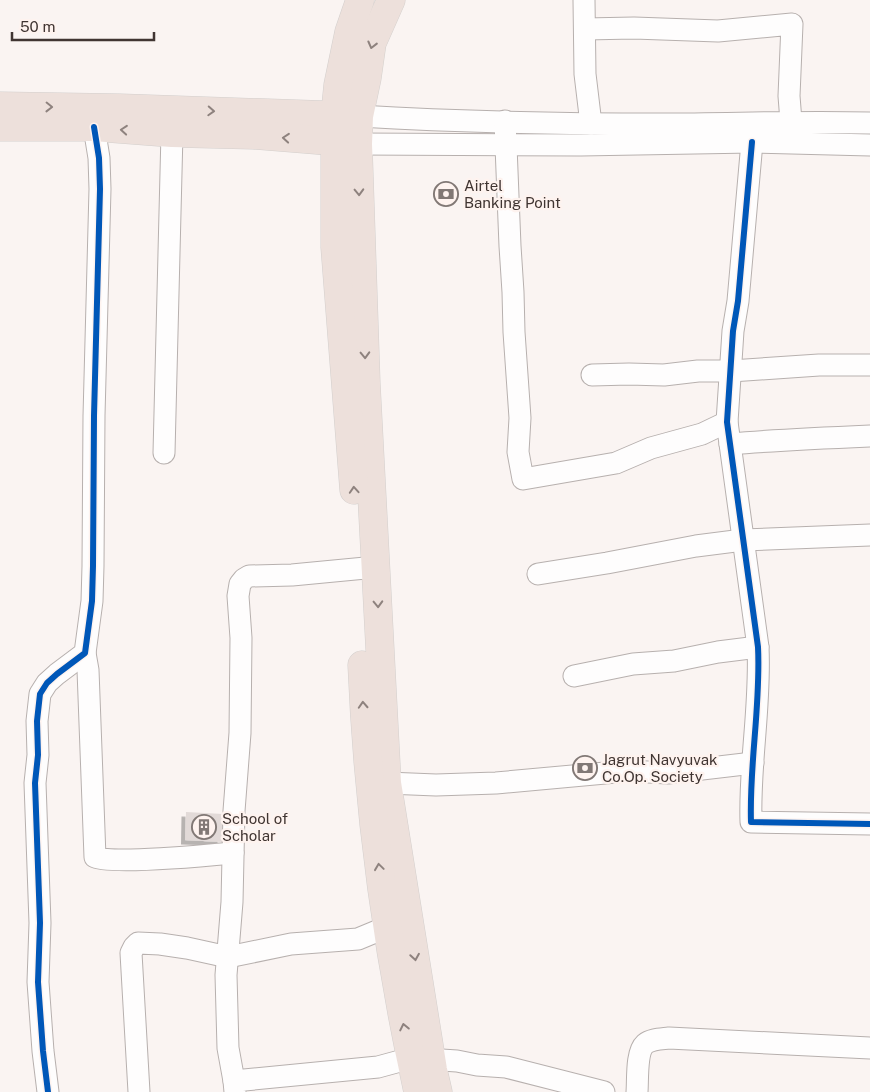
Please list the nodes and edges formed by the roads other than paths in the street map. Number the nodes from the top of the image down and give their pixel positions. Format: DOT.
graph roads {
  1 [pos="360,0"];
  2 [pos="391,0"];
  3 [pos="584,0"];
  4 [pos="585,29"];
  5 [pos="0,106"];
  6 [pos="505,121"];
  7 [pos="791,121"];
  8 [pos="870,123"];
  9 [pos="591,124"];
  10 [pos="0,127"];
  11 [pos="94,127"];
  12 [pos="347,129"];
  13 [pos="172,134"];
  14 [pos="752,142"];
  15 [pos="793,143"];
  16 [pos="507,145"];
  17 [pos="870,145"];
  18 [pos="870,365"];
  19 [pos="731,371"];
  20 [pos="592,375"];
  21 [pos="727,422"];
  22 [pos="870,436"];
  23 [pos="730,444"];
  24 [pos="164,453"];
  25 [pos="870,536"];
  26 [pos="743,540"];
  27 [pos="367,568"];
  28 [pos="538,574"];
  29 [pos="758,647"];
  30 [pos="85,653"];
  31 [pos="574,676"];
  32 [pos="753,764"];
  33 [pos="387,784"];
  34 [pos="870,824"];
  35 [pos="233,853"];
  36 [pos="398,925"];
  37 [pos="228,957"];
  38 [pos="870,1048"];
  39 [pos="421,1059"];
  40 [pos="235,1087"];
  41 [pos="48,1092"];
  42 [pos="139,1092"];
  43 [pos="418,1092"];
  44 [pos="438,1092"];
  45 [pos="604,1092"];
  46 [pos="638,1092"];
  1 -- 12 [label="highway"];
  2 -- 12 [label="highway, one-way"];
  3 -- 4 [label="street"];
  4 -- 7 [label="street"];
  4 -- 9 [label="street"];
  5 -- 12 [label="highway, one-way"];
  6 -- 9 [label="street"];
  6 -- 12 [label="street"];
  6 -- 16 [label="street"];
  7 -- 8 [label="street"];
  7 -- 9 [label="street"];
  7 -- 15 [label="street"];
  10 -- 11 [label="highway"];
  13 -- 11 [label="highway, one-way"];
  11 -- 30 [label="street"];
  12 -- 13 [label="highway, one-way"];
  12 -- 16 [label="street"];
  12 -- 27 [label="highway"];
  13 -- 24 [label="street"];
  14 -- 15 [label="street"];
  14 -- 16 [label="street"];
  14 -- 19 [label="street"];
  15 -- 17 [label="street"];
  16 -- 21 [label="street"];
  18 -- 19 [label="street"];
  19 -- 20 [label="street"];
  19 -- 21 [label="street"];
  21 -- 23 [label="street"];
  22 -- 23 [label="street"];
  23 -- 26 [label="street"];
  25 -- 26 [label="street"];
  26 -- 28 [label="street"];
  26 -- 29 [label="street"];
  27 -- 33 [label="highway, one-way"];
  27 -- 35 [label="street"];
  36 -- 27 [label="highway, one-way"];
  29 -- 31 [label="street"];
  29 -- 32 [label="street"];
  30 -- 35 [label="street"];
  30 -- 41 [label="street"];
  32 -- 33 [label="street"];
  32 -- 34 [label="street"];
  33 -- 36 [label="highway"];
  35 -- 37 [label="street"];
  36 -- 37 [label="street"];
  36 -- 39 [label="highway"];
  37 -- 40 [label="street"];
  37 -- 42 [label="street"];
  38 -- 46 [label="street"];
  39 -- 40 [label="street"];
  39 -- 43 [label="highway"];
  39 -- 44 [label="highway"];
  39 -- 45 [label="street"];
}
